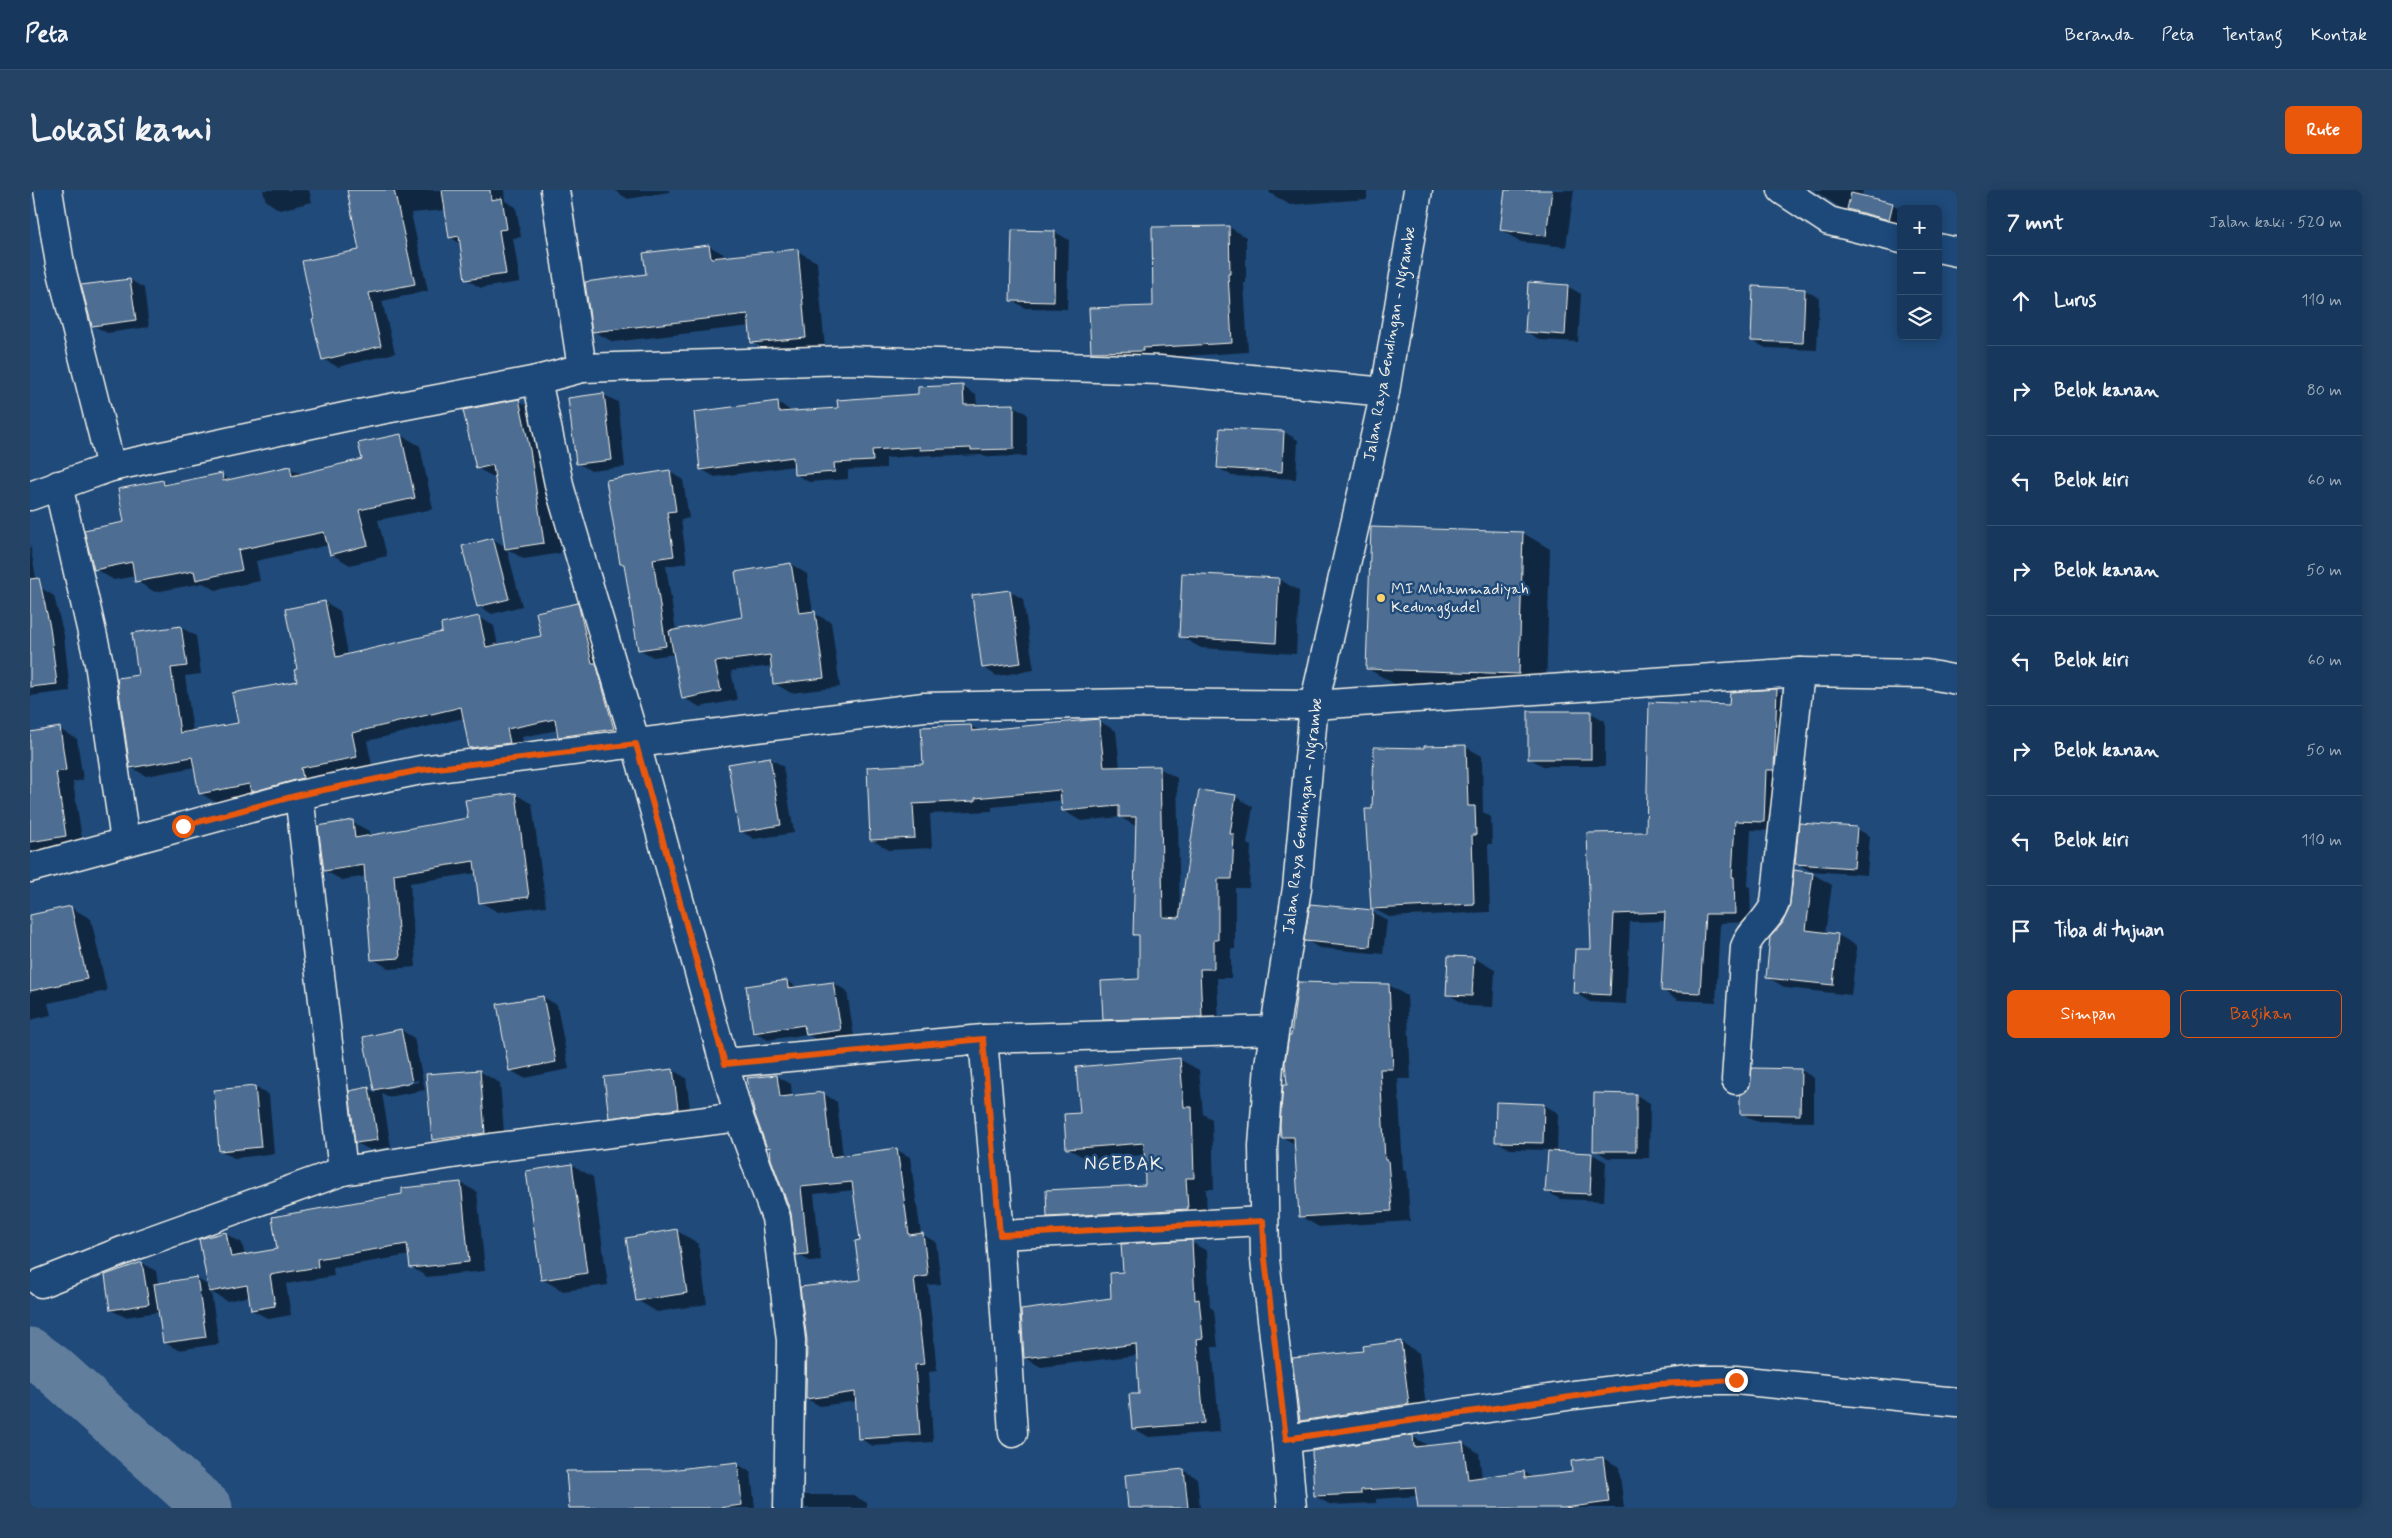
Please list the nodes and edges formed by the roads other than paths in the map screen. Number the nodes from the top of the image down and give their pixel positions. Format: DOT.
graph roads {
  1 [pos="48,190"];
  2 [pos="555,190"];
  3 [pos="1418,190"];
  4 [pos="1782,190"];
  5 [pos="1897,238"];
  6 [pos="1942,249"];
  7 [pos="1957,252"];
  8 [pos="582,368"];
  9 [pos="537,380"];
  10 [pos="1385,392"];
  11 [pos="112,467"];
  12 [pos="58,485"];
  13 [pos="30,496"];
  14 [pos="1800,672"];
  15 [pos="1957,680"];
  16 [pos="1314,705"];
  17 [pos="636,744"];
  18 [pos="299,795"];
  19 [pos="125,841"];
  20 [pos="30,868"];
  21 [pos="1274,1030"];
  22 [pos="983,1039"];
  23 [pos="725,1064"];
  24 [pos="1736,1080"];
  25 [pos="739,1117"];
  26 [pos="343,1171"];
  27 [pos="1263,1221"];
  28 [pos="1000,1235"];
  29 [pos="41,1283"];
  30 [pos="1957,1402"];
  31 [pos="1013,1433"];
  32 [pos="1286,1439"];
  33 [pos="788,1508"];
  34 [pos="1292,1508"];
  1 -- 11 [label="street"];
  2 -- 8 [label="street"];
  3 -- 10 [label="street, Jalan Raya Gendingan - Ngrambe"];
  4 -- 5 [label="street"];
  6 -- 7 [label="street"];
  8 -- 9 [label="street"];
  8 -- 10 [label="street"];
  9 -- 11 [label="street"];
  9 -- 17 [label="street"];
  10 -- 16 [label="street, Jalan Raya Gendingan - Ngrambe"];
  11 -- 12 [label="street"];
  12 -- 13 [label="street"];
  12 -- 19 [label="street"];
  14 -- 15 [label="street"];
  14 -- 16 [label="street"];
  14 -- 24 [label="street"];
  16 -- 17 [label="street"];
  16 -- 21 [label="street, Jalan Raya Gendingan - Ngrambe"];
  17 -- 18 [label="street"];
  17 -- 23 [label="street"];
  18 -- 19 [label="street"];
  18 -- 26 [label="street"];
  19 -- 20 [label="street"];
  21 -- 22 [label="street"];
  21 -- 27 [label="street, Jalan Raya Gendingan - Ngrambe"];
  22 -- 23 [label="street"];
  22 -- 28 [label="street"];
  23 -- 25 [label="street"];
  25 -- 26 [label="street"];
  25 -- 33 [label="street"];
  26 -- 29 [label="street"];
  27 -- 28 [label="street"];
  27 -- 32 [label="street, Jalan Raya Gendingan - Ngrambe"];
  28 -- 31 [label="street"];
  30 -- 32 [label="street"];
  32 -- 34 [label="street, Jalan Raya Gendingan - Ngrambe"];
}
